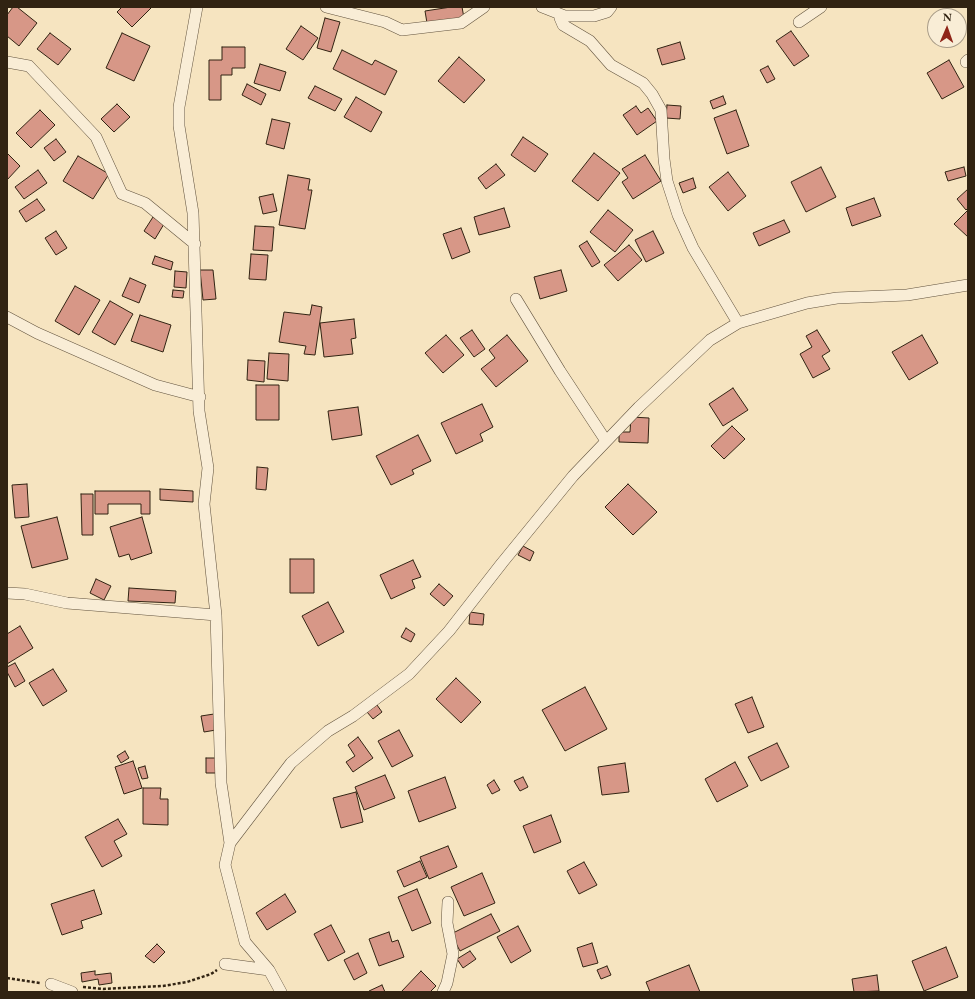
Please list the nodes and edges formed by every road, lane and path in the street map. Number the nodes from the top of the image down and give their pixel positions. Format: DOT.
graph roads {
  1 [pos="197,7"];
  2 [pos="326,7"];
  3 [pos="484,7"];
  4 [pos="542,7"];
  5 [pos="611,7"];
  6 [pos="821,7"];
  7 [pos="566,16"];
  8 [pos="799,22"];
  9 [pos="7,62"];
  10 [pos="195,244"];
  11 [pos="968,285"];
  12 [pos="516,299"];
  13 [pos="7,317"];
  14 [pos="738,323"];
  15 [pos="200,397"];
  16 [pos="606,441"];
  17 [pos="7,593"];
  18 [pos="216,615"];
  19 [pos="230,843"];
  20 [pos="448,902"];
  21 [pos="225,964"];
  22 [pos="269,970"];
  23 [pos="7,978"];
  24 [pos="51,984"];
  25 [pos="74,989"];
  26 [pos="281,992"];
  27 [pos="443,992"];
  1 -- 10 [label="street"];
  2 -- 3 [label="street"];
  4 -- 7 [label="street"];
  5 -- 7 [label="street"];
  6 -- 8 [label="street"];
  7 -- 14 [label="street"];
  9 -- 10 [label="street"];
  10 -- 15 [label="street"];
  11 -- 14 [label="street"];
  12 -- 16 [label="street"];
  13 -- 15 [label="street"];
  14 -- 16 [label="street"];
  15 -- 18 [label="street"];
  16 -- 19 [label="street"];
  17 -- 18 [label="street"];
  18 -- 19 [label="street"];
  19 -- 22 [label="street"];
  20 -- 27 [label="street"];
  21 -- 22 [label="street"];
  21 -- 25 [label="path"];
  22 -- 26 [label="street"];
  23 -- 24 [label="path"];
  24 -- 25 [label="street"];
}
